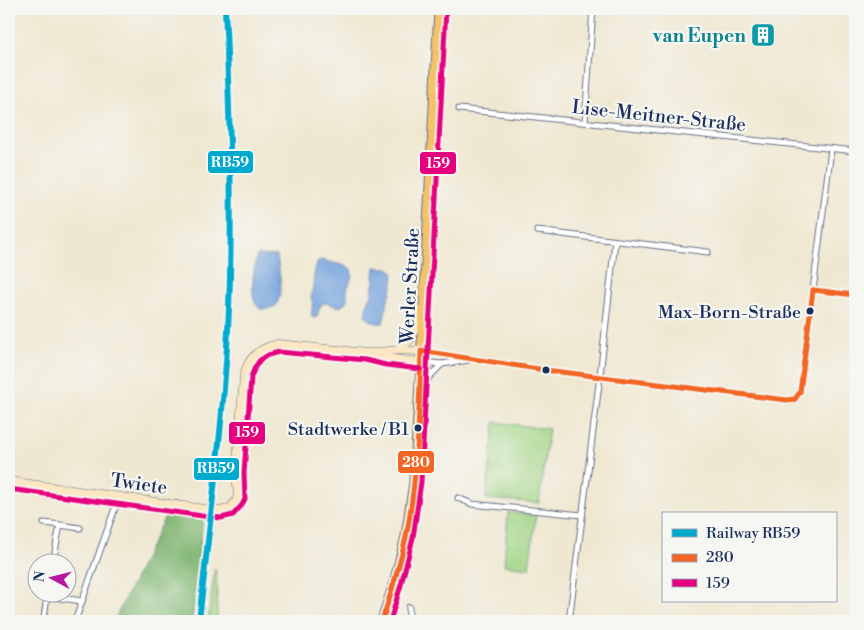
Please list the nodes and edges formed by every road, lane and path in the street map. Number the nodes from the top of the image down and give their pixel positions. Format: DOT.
graph roads {
  1 [pos="439,9"];
  2 [pos="593,9"];
  3 [pos="459,109"];
  4 [pos="585,122"];
  5 [pos="831,149"];
  6 [pos="855,151"];
  7 [pos="538,231"];
  8 [pos="615,241"];
  9 [pos="708,252"];
  10 [pos="813,290"];
  11 [pos="855,295"];
  12 [pos="423,307"];
  13 [pos="398,350"];
  14 [pos="421,351"];
  15 [pos="366,353"];
  16 [pos="472,359"];
  17 [pos="421,362"];
  18 [pos="442,364"];
  19 [pos="600,376"];
  20 [pos="419,401"];
  21 [pos="9,481"];
  22 [pos="119,497"];
  23 [pos="458,498"];
  24 [pos="582,515"];
  25 [pos="44,523"];
  26 [pos="60,525"];
  27 [pos="80,528"];
  28 [pos="55,552"];
  29 [pos="78,600"];
  30 [pos="82,601"];
  31 [pos="46,602"];
  32 [pos="409,607"];
  33 [pos="44,618"];
  34 [pos="75,621"];
  35 [pos="382,621"];
  36 [pos="409,621"];
  37 [pos="569,621"];
  1 -- 12 [label="main road, Werler Straße"];
  2 -- 4 [label="street"];
  3 -- 4 [label="street, Lise-Meitner-Straße"];
  4 -- 5 [label="street, Lise-Meitner-Straße"];
  5 -- 6 [label="street, Lise-Meitner-Straße"];
  5 -- 10 [label="street"];
  7 -- 8 [label="street"];
  8 -- 9 [label="street"];
  8 -- 19 [label="street"];
  10 -- 11 [label="street"];
  10 -- 19 [label="street"];
  12 -- 13 [label="street"];
  12 -- 14 [label="main road, Werler Straße"];
  13 -- 14 [label="street, Twiete"];
  13 -- 15 [label="street, Twiete"];
  14 -- 16 [label="street"];
  14 -- 17 [label="main road, Werler Straße"];
  15 -- 17 [label="street, Twiete"];
  15 -- 22 [label="street, Twiete"];
  16 -- 18 [label="street"];
  16 -- 19 [label="street"];
  17 -- 18 [label="street"];
  17 -- 20 [label="main road, Werler Straße"];
  18 -- 20 [label="street"];
  19 -- 24 [label="street"];
  20 -- 35 [label="main road, Werler Straße"];
  21 -- 22 [label="street, Twiete"];
  22 -- 30 [label="street"];
  23 -- 24 [label="street"];
  24 -- 37 [label="street"];
  25 -- 26 [label="street"];
  26 -- 27 [label="street"];
  26 -- 28 [label="street"];
  29 -- 30 [label="street"];
  30 -- 34 [label="street"];
  31 -- 33 [label="street"];
  32 -- 36 [label="street"];
}
